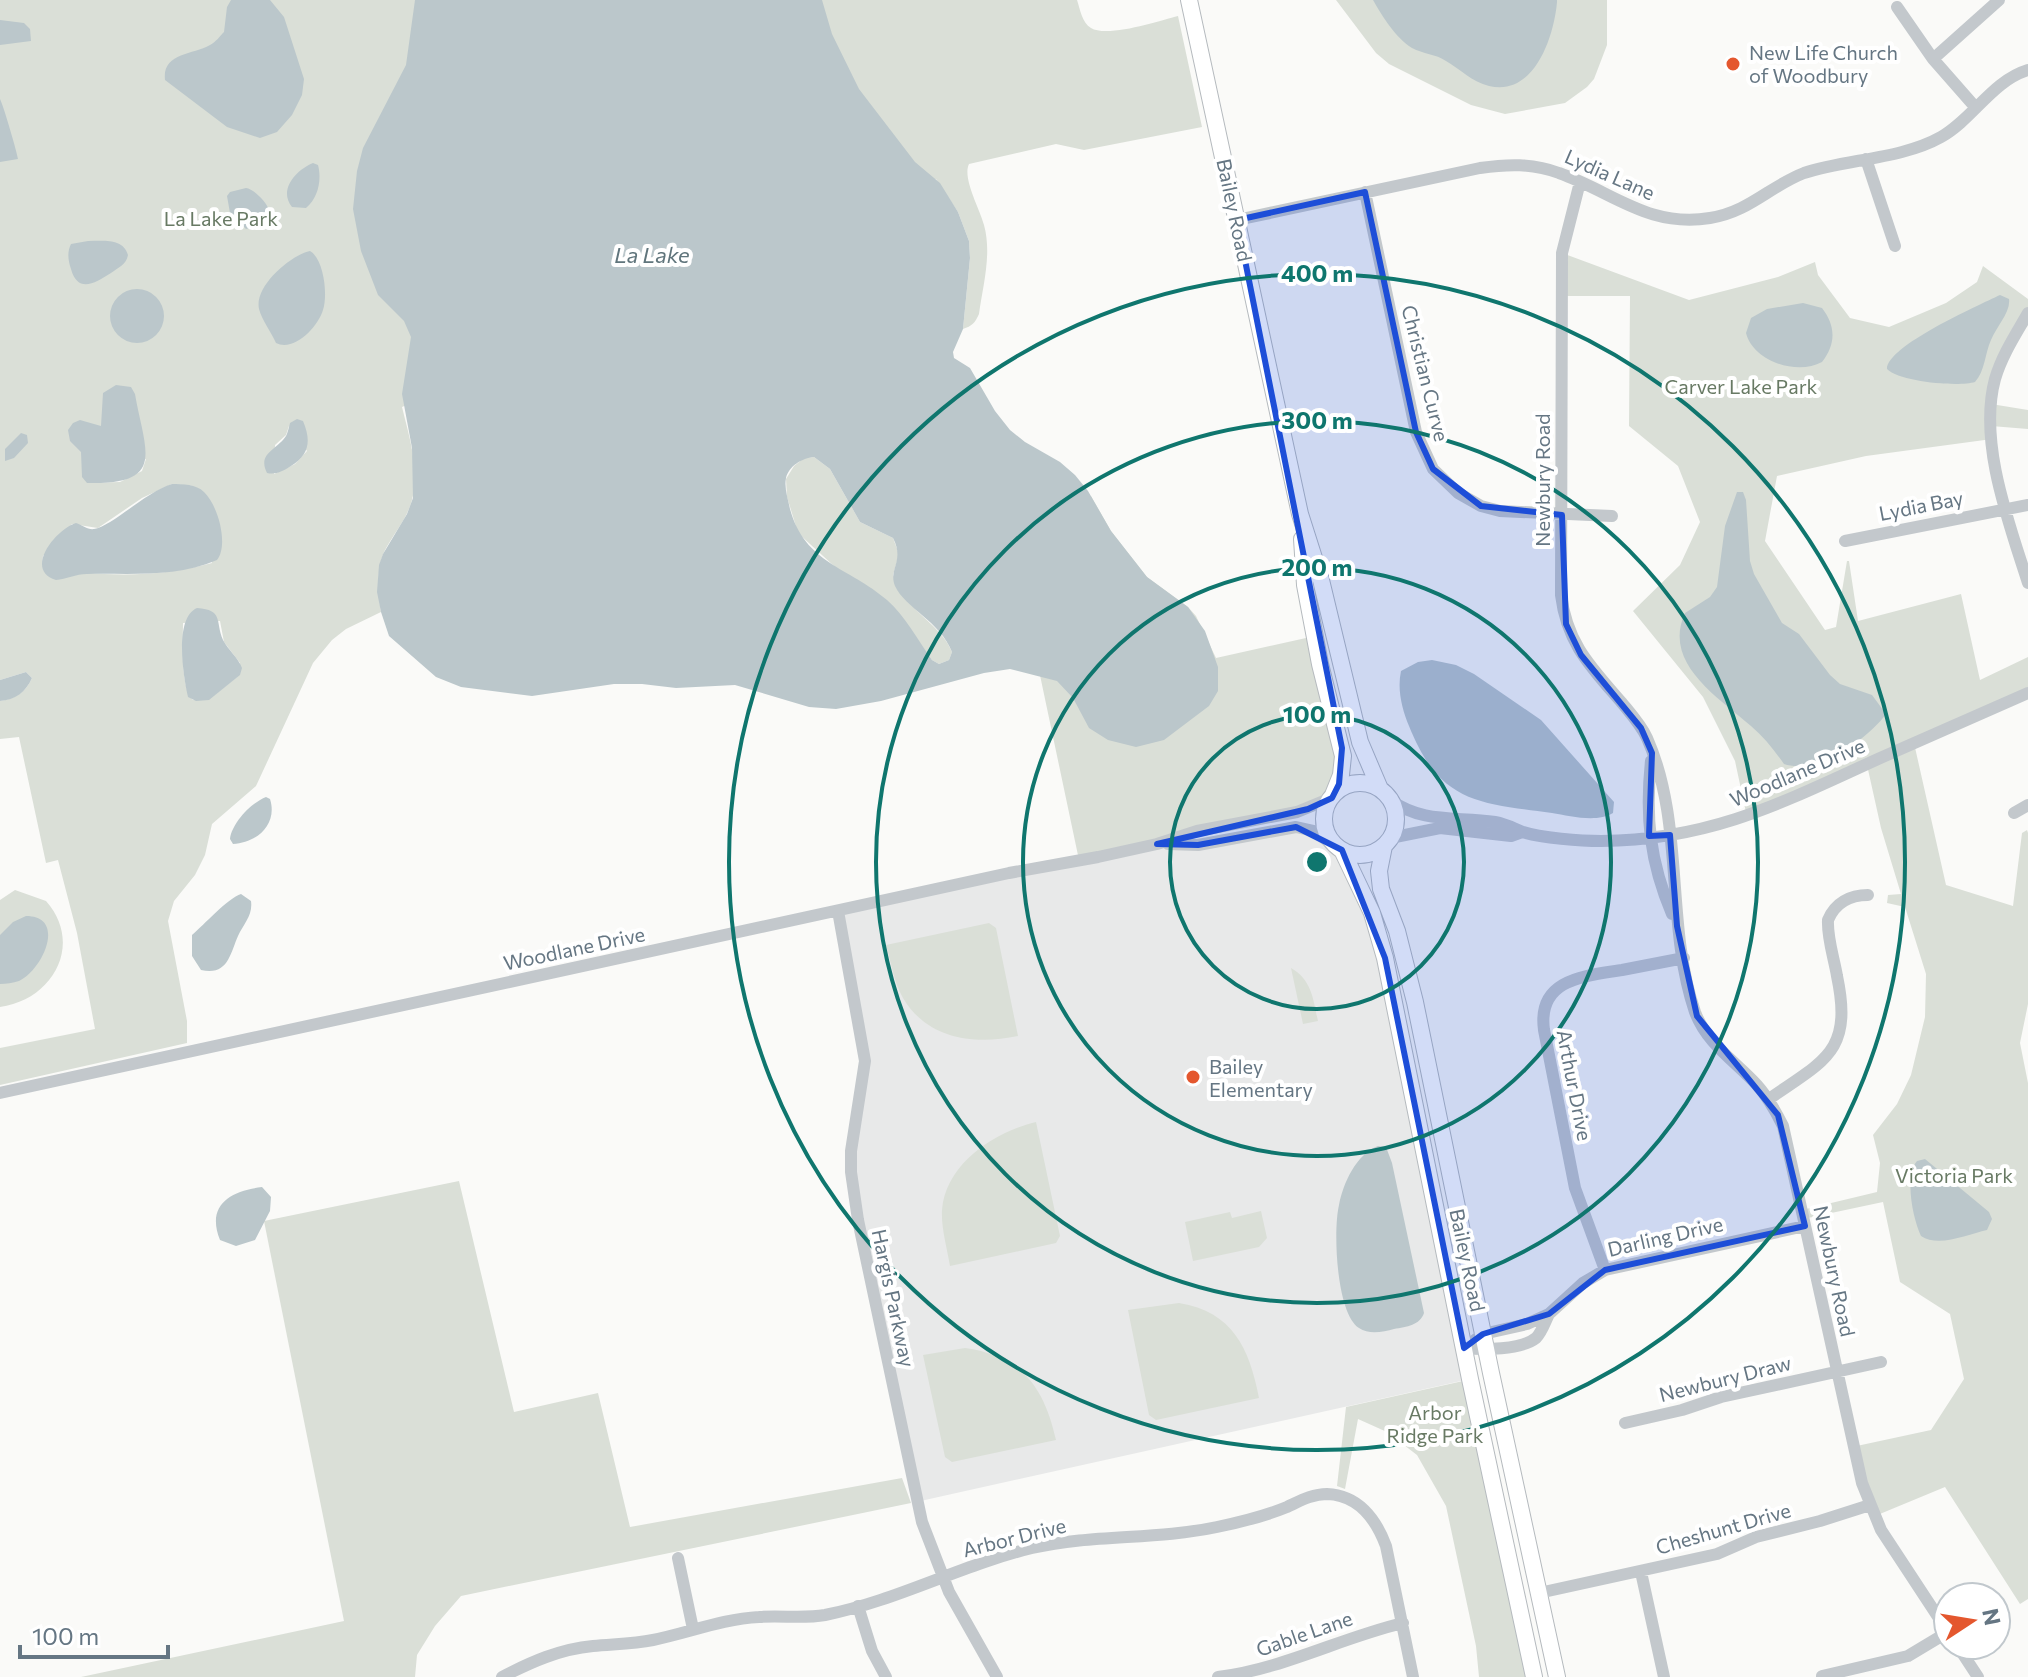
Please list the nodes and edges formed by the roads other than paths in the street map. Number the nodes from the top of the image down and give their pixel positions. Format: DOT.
graph roads {
  1 [pos="1189,0"];
  2 [pos="1999,0"];
  3 [pos="1897,7"];
  4 [pos="1933,59"];
  5 [pos="2028,70"];
  6 [pos="1976,108"];
  7 [pos="1866,159"];
  8 [pos="1580,182"];
  9 [pos="1365,192"];
  10 [pos="1237,220"];
  11 [pos="1895,246"];
  12 [pos="2028,313"];
  13 [pos="2028,505"];
  14 [pos="2005,509"];
  15 [pos="1300,514"];
  16 [pos="1562,515"];
  17 [pos="1612,516"];
  18 [pos="1845,541"];
  19 [pos="2028,583"];
  20 [pos="2028,693"];
  21 [pos="1652,753"];
  22 [pos="1385,794"];
  23 [pos="1332,797"];
  24 [pos="2028,805"];
  25 [pos="2014,813"];
  26 [pos="1522,832"];
  27 [pos="1670,835"];
  28 [pos="1649,836"];
  29 [pos="1387,842"];
  30 [pos="1157,844"];
  31 [pos="1340,849"];
  32 [pos="1868,895"];
  33 [pos="838,911"];
  34 [pos="1677,926"];
  35 [pos="1684,958"];
  36 [pos="0,1093"];
  37 [pos="1769,1099"];
  38 [pos="1805,1226"];
  39 [pos="1605,1270"];
  40 [pos="1485,1342"];
  41 [pos="1464,1348"];
  42 [pos="1881,1362"];
  43 [pos="1836,1372"];
  44 [pos="1625,1423"];
  45 [pos="1870,1505"];
  46 [pos="678,1558"];
  47 [pos="1641,1572"];
  48 [pos="942,1578"];
  49 [pos="1539,1593"];
  50 [pos="858,1606"];
  51 [pos="1932,1608"];
  52 [pos="1403,1623"];
  53 [pos="693,1629"];
  54 [pos="1932,1642"];
  55 [pos="1245,1675"];
  56 [pos="1822,1676"];
  57 [pos="502,1677"];
  58 [pos="886,1677"];
  59 [pos="997,1677"];
  60 [pos="1218,1677"];
  61 [pos="1413,1677"];
  62 [pos="1534,1677"];
  63 [pos="1557,1677"];
  64 [pos="1664,1677"];
  1 -- 10 [label="main road, Bailey Road"];
  2 -- 4 [label="street"];
  3 -- 4 [label="street"];
  4 -- 6 [label="street"];
  5 -- 6 [label="street, Lydia Lane"];
  6 -- 7 [label="street, Lydia Lane"];
  7 -- 8 [label="street, Lydia Lane"];
  7 -- 11 [label="street"];
  8 -- 9 [label="street, Lydia Lane"];
  8 -- 16 [label="street, Newbury Road"];
  9 -- 10 [label="street, Lydia Lane"];
  9 -- 16 [label="street, Christian Curve"];
  10 -- 15 [label="main road, Bailey Road"];
  12 -- 14 [label="street"];
  13 -- 14 [label="street, Lydia Bay"];
  14 -- 18 [label="street, Lydia Bay"];
  14 -- 19 [label="street"];
  15 -- 22 [label="main road, Bailey Road"];
  15 -- 23 [label="main road, Bailey Road"];
  16 -- 17 [label="street, Christian Curve"];
  16 -- 21 [label="street, Newbury Road"];
  20 -- 27 [label="street, Woodlane Drive"];
  21 -- 27 [label="street, Newbury Road"];
  21 -- 28 [label="street, Newbury Road"];
  22 -- 23 [label="main road"];
  22 -- 26 [label="street, Woodlane Drive"];
  22 -- 29 [label="main road"];
  23 -- 30 [label="street, Woodlane Drive"];
  23 -- 31 [label="main road"];
  24 -- 25 [label="street"];
  26 -- 28 [label="street, Woodlane Drive"];
  26 -- 29 [label="street, Woodlane Drive"];
  27 -- 28 [label="street, Woodlane Drive"];
  27 -- 34 [label="street, Newbury Road"];
  28 -- 34 [label="street, Newbury Road"];
  29 -- 31 [label="main road"];
  29 -- 40 [label="main road, Bailey Road"];
  30 -- 31 [label="street, Woodlane Drive"];
  30 -- 33 [label="street, Woodlane Drive"];
  31 -- 41 [label="main road, Bailey Road"];
  32 -- 37 [label="street"];
  33 -- 36 [label="street, Woodlane Drive"];
  33 -- 48 [label="street, Hargis Parkway"];
  34 -- 35 [label="street, Newbury Road"];
  35 -- 37 [label="street, Newbury Road"];
  35 -- 39 [label="street, Arthur Drive"];
  37 -- 38 [label="street, Newbury Road"];
  38 -- 39 [label="street, Darling Drive"];
  38 -- 43 [label="street, Newbury Road"];
  39 -- 40 [label="street, Darling Drive"];
  40 -- 41 [label="street, Darling Drive"];
  40 -- 49 [label="main road, Bailey Road"];
  41 -- 62 [label="main road, Bailey Road"];
  42 -- 43 [label="street, Newbury Draw"];
  43 -- 44 [label="street, Newbury Draw"];
  43 -- 45 [label="street, Newbury Road"];
  45 -- 47 [label="street, Cheshunt Drive"];
  45 -- 51 [label="street, Newbury Road"];
  46 -- 53 [label="street"];
  47 -- 49 [label="street, Cheshunt Drive"];
  47 -- 64 [label="street"];
  48 -- 50 [label="street, Arbor Drive"];
  48 -- 52 [label="street, Arbor Drive"];
  48 -- 59 [label="street, Hargis Parkway"];
  49 -- 63 [label="main road, Bailey Road"];
  50 -- 53 [label="street, Arbor Drive"];
  50 -- 58 [label="street"];
  52 -- 55 [label="street, Gable Lane"];
  52 -- 61 [label="street, Arbor Drive"];
  53 -- 57 [label="street, Arbor Drive"];
  54 -- 56 [label="street"];
  55 -- 60 [label="street, Gable Lane"];
}
